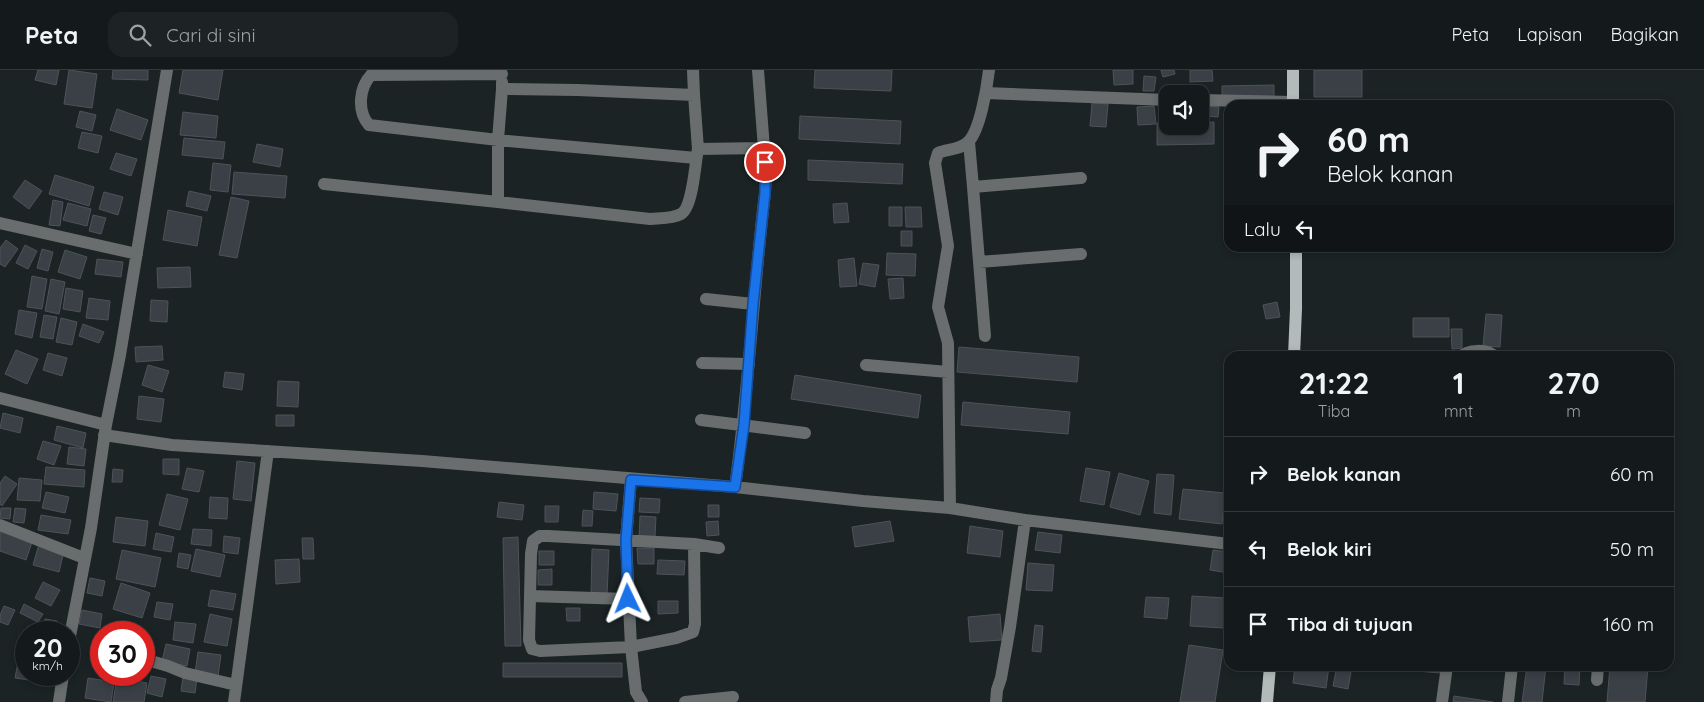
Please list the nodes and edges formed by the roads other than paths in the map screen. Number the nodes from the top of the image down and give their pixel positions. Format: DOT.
graph roads {
  1 [pos="167,70"];
  2 [pos="693,70"];
  3 [pos="758,70"];
  4 [pos="989,70"];
  5 [pos="1293,70"];
  6 [pos="502,72"];
  7 [pos="502,89"];
  8 [pos="986,93"];
  9 [pos="694,95"];
  10 [pos="1159,100"];
  11 [pos="1209,100"];
  12 [pos="1293,100"];
  13 [pos="1224,101"];
  14 [pos="498,140"];
  15 [pos="969,142"];
  16 [pos="763,148"];
  17 [pos="697,153"];
  18 [pos="1080,178"];
  19 [pos="324,184"];
  20 [pos="973,187"];
  21 [pos="498,202"];
  22 [pos="0,223"];
  23 [pos="1296,252"];
  24 [pos="137,254"];
  25 [pos="1081,254"];
  26 [pos="979,262"];
  27 [pos="706,299"];
  28 [pos="753,304"];
  29 [pos="985,336"];
  30 [pos="1294,351"];
  31 [pos="1467,351"];
  32 [pos="1491,351"];
  33 [pos="702,363"];
  34 [pos="749,364"];
  35 [pos="866,365"];
  36 [pos="948,372"];
  37 [pos="0,398"];
  38 [pos="701,420"];
  39 [pos="744,425"];
  40 [pos="105,430"];
  41 [pos="805,433"];
  42 [pos="268,451"];
  43 [pos="631,480"];
  44 [pos="735,487"];
  45 [pos="950,508"];
  46 [pos="1024,520"];
  47 [pos="0,525"];
  48 [pos="626,540"];
  49 [pos="1224,543"];
  50 [pos="694,544"];
  51 [pos="719,548"];
  52 [pos="84,558"];
  53 [pos="530,596"];
  54 [pos="628,599"];
  55 [pos="73,621"];
  56 [pos="631,648"];
  57 [pos="155,662"];
  58 [pos="1270,671"];
  59 [pos="1446,671"];
  60 [pos="1511,671"];
  61 [pos="1598,671"];
  62 [pos="1597,680"];
  63 [pos="236,685"];
  64 [pos="61,686"];
  65 [pos="733,697"];
  66 [pos="711,701"];
  67 [pos="59,702"];
  68 [pos="234,702"];
  69 [pos="640,702"];
  70 [pos="686,702"];
  71 [pos="996,702"];
  72 [pos="1267,702"];
  73 [pos="1442,702"];
  74 [pos="1508,702"];
  1 -- 24 [label="street"];
  2 -- 9 [label="street"];
  3 -- 16 [label="street"];
  4 -- 8 [label="street"];
  5 -- 12 [label="main road"];
  6 -- 7 [label="street"];
  6 -- 14 [label="street"];
  7 -- 9 [label="street"];
  7 -- 14 [label="street"];
  8 -- 10 [label="street"];
  8 -- 15 [label="street"];
  9 -- 17 [label="street"];
  11 -- 13 [label="street"];
  14 -- 17 [label="street"];
  14 -- 21 [label="street"];
  15 -- 20 [label="street"];
  15 -- 36 [label="street"];
  16 -- 17 [label="street"];
  16 -- 28 [label="street"];
  17 -- 21 [label="street"];
  18 -- 20 [label="street"];
  19 -- 21 [label="street"];
  20 -- 26 [label="street"];
  22 -- 24 [label="street"];
  23 -- 30 [label="main road"];
  24 -- 40 [label="street"];
  25 -- 26 [label="street"];
  26 -- 29 [label="street"];
  27 -- 28 [label="street"];
  28 -- 34 [label="street"];
  31 -- 32 [label="lane"];
  33 -- 34 [label="street"];
  34 -- 39 [label="street"];
  35 -- 36 [label="street"];
  36 -- 45 [label="street"];
  37 -- 40 [label="street"];
  38 -- 39 [label="street"];
  39 -- 41 [label="street"];
  39 -- 44 [label="street"];
  40 -- 42 [label="street"];
  40 -- 52 [label="street"];
  42 -- 43 [label="street"];
  42 -- 63 [label="street"];
  43 -- 44 [label="street"];
  43 -- 48 [label="street"];
  44 -- 45 [label="street"];
  45 -- 46 [label="street"];
  46 -- 49 [label="street"];
  46 -- 71 [label="street"];
  47 -- 52 [label="street"];
  48 -- 50 [label="street"];
  48 -- 53 [label="street"];
  48 -- 54 [label="street"];
  50 -- 51 [label="street"];
  50 -- 56 [label="street"];
  52 -- 55 [label="street"];
  53 -- 54 [label="street"];
  53 -- 56 [label="street"];
  54 -- 56 [label="street"];
  56 -- 69 [label="street"];
  57 -- 63 [label="street"];
  58 -- 72 [label="main road"];
  59 -- 73 [label="street"];
  60 -- 74 [label="street"];
  61 -- 62 [label="street"];
  63 -- 68 [label="street"];
  64 -- 67 [label="street"];
  65 -- 66 [label="street"];
  66 -- 70 [label="street"];
}
